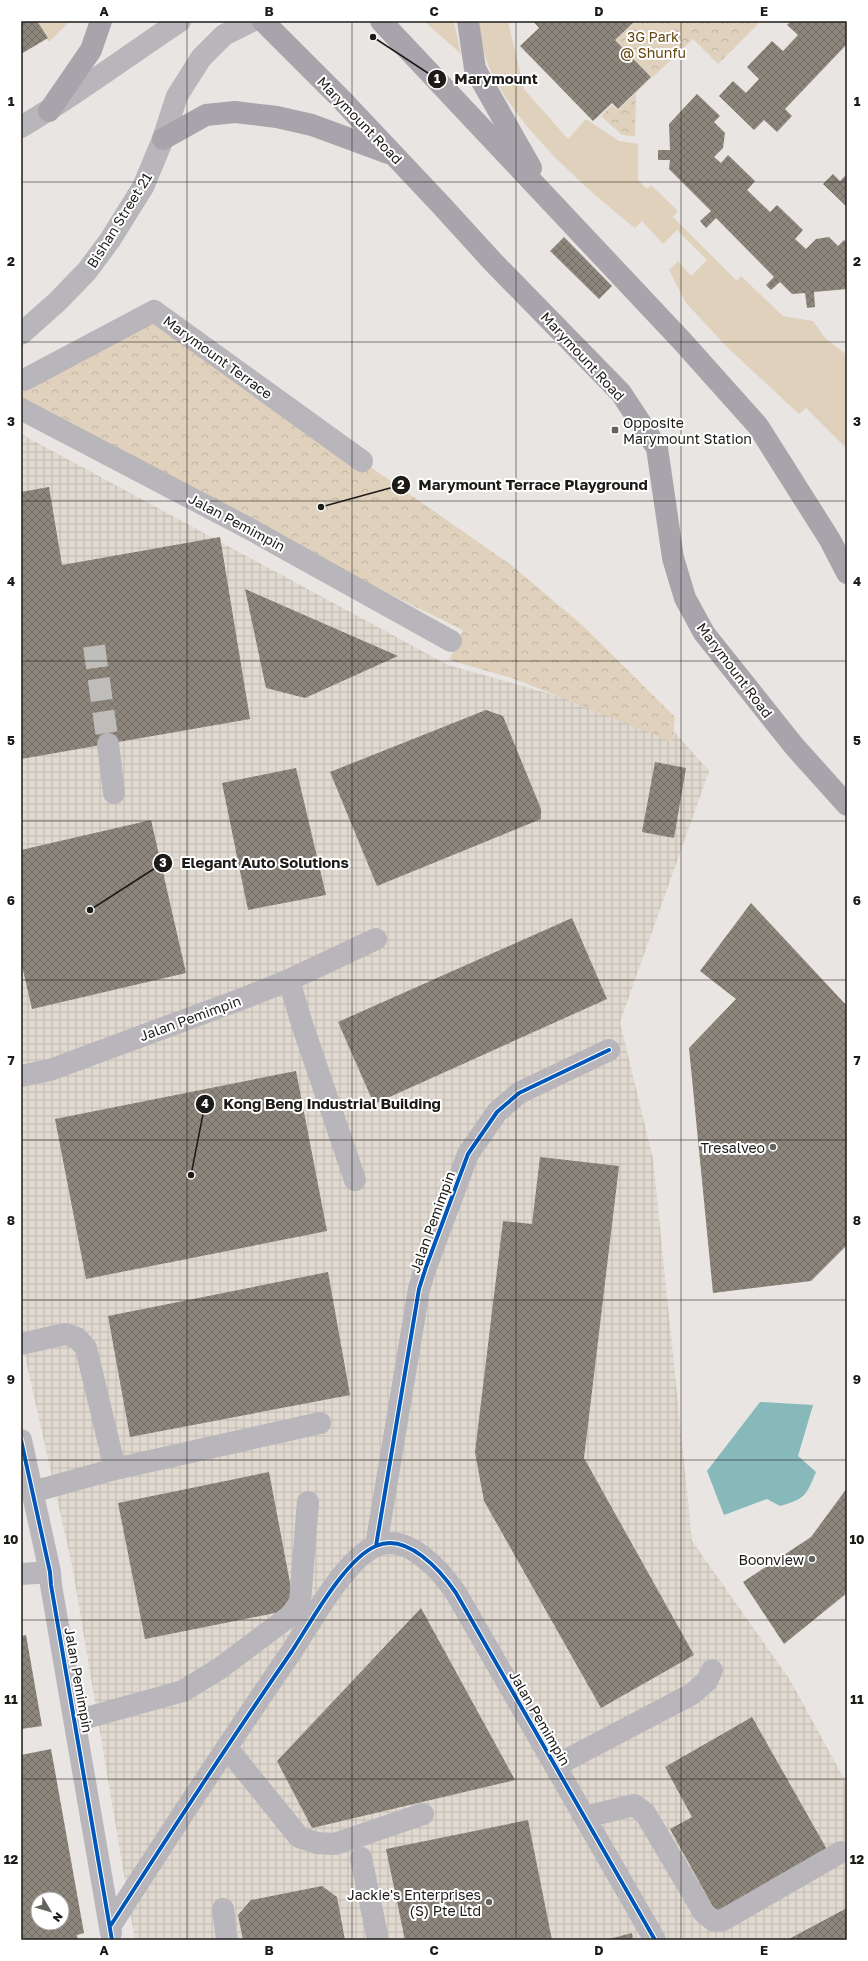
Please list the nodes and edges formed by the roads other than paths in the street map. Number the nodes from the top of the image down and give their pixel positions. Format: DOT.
graph roads {
  1 [pos="101,21"];
  2 [pos="180,21"];
  3 [pos="252,21"];
  4 [pos="263,21"];
  5 [pos="381,21"];
  6 [pos="468,21"];
  7 [pos="49,110"];
  8 [pos="21,127"];
  9 [pos="163,139"];
  10 [pos="394,156"];
  11 [pos="549,199"];
  12 [pos="21,334"];
  13 [pos="24,380"];
  14 [pos="21,409"];
  15 [pos="362,461"];
  16 [pos="847,573"];
  17 [pos="451,641"];
  18 [pos="108,744"];
  19 [pos="114,793"];
  20 [pos="847,805"];
  21 [pos="376,939"];
  22 [pos="289,980"];
  23 [pos="609,1050"];
  24 [pos="21,1076"];
  25 [pos="355,1180"];
  26 [pos="21,1344"];
  27 [pos="320,1424"];
  28 [pos="21,1440"];
  29 [pos="115,1469"];
  30 [pos="32,1492"];
  31 [pos="308,1502"];
  32 [pos="376,1546"];
  33 [pos="50,1572"];
  34 [pos="21,1574"];
  35 [pos="712,1670"];
  36 [pos="75,1721"];
  37 [pos="227,1748"];
  38 [pos="555,1766"];
  39 [pos="423,1814"];
  40 [pos="585,1817"];
  41 [pos="842,1852"];
  42 [pos="361,1858"];
  43 [pos="223,1909"];
  44 [pos="111,1933"];
  45 [pos="227,1940"];
  46 [pos="378,1940"];
  47 [pos="655,1940"];
  1 -- 7 [label="main road"];
  2 -- 7 [label="street"];
  3 -- 9 [label="street, Bishan Street 21"];
  4 -- 10 [label="main road, Marymount Road"];
  5 -- 11 [label="main road"];
  6 -- 11 [label="main road"];
  7 -- 8 [label="street"];
  9 -- 10 [label="main road"];
  9 -- 12 [label="street, Bishan Street 21"];
  10 -- 20 [label="main road, Marymount Road"];
  11 -- 16 [label="main road"];
  13 -- 15 [label="street, Marymount Terrace"];
  14 -- 17 [label="street, Jalan Pemimpin"];
  18 -- 19 [label="street"];
  21 -- 22 [label="street, Jalan Pemimpin"];
  22 -- 24 [label="street, Jalan Pemimpin"];
  22 -- 25 [label="street"];
  23 -- 32 [label="street, Jalan Pemimpin"];
  26 -- 29 [label="street"];
  27 -- 29 [label="street"];
  28 -- 30 [label="street, Jalan Pemimpin"];
  29 -- 30 [label="street"];
  30 -- 33 [label="street, Jalan Pemimpin"];
  31 -- 36 [label="street"];
  32 -- 37 [label="street, Jalan Pemimpin"];
  32 -- 38 [label="street, Jalan Pemimpin"];
  33 -- 34 [label="street"];
  33 -- 36 [label="street, Jalan Pemimpin"];
  35 -- 38 [label="street"];
  36 -- 44 [label="street, Jalan Pemimpin"];
  37 -- 39 [label="street"];
  37 -- 44 [label="street, Jalan Pemimpin"];
  38 -- 40 [label="street, Jalan Pemimpin"];
  40 -- 41 [label="street"];
  40 -- 47 [label="street, Jalan Pemimpin"];
  42 -- 46 [label="street"];
  43 -- 45 [label="street"];
}
